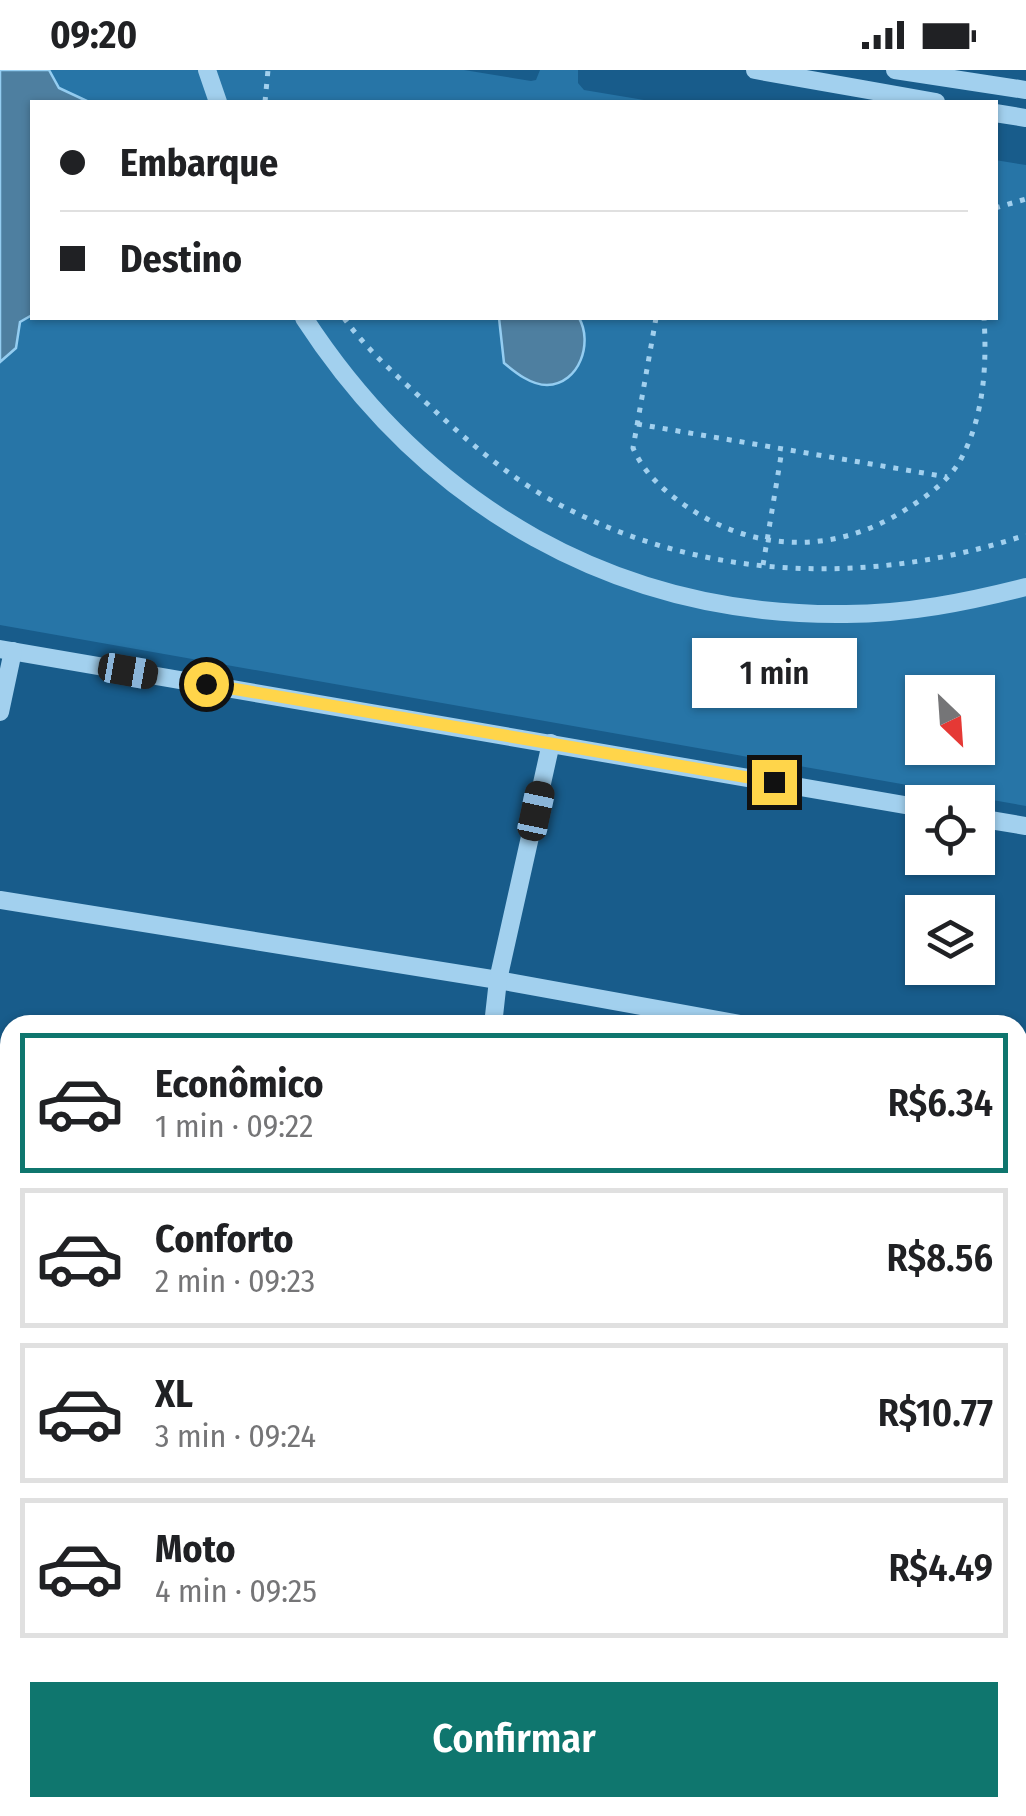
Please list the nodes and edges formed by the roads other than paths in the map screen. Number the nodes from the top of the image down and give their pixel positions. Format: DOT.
graph roads {
  1 [pos="206,70"];
  2 [pos="755,70"];
  3 [pos="895,70"];
  4 [pos="1026,90"];
  5 [pos="217,100"];
  6 [pos="925,100"];
  7 [pos="998,113"];
  8 [pos="1026,118"];
  9 [pos="305,320"];
  10 [pos="1026,587"];
  11 [pos="7,650"];
  12 [pos="0,712"];
  13 [pos="552,743"];
  14 [pos="905,805"];
  15 [pos="995,821"];
  16 [pos="1026,826"];
  17 [pos="0,900"];
  18 [pos="498,980"];
  19 [pos="494,1015"];
  20 [pos="691,1015"];
  1 -- 5 [label="street"];
  2 -- 6 [label="street"];
  3 -- 4 [label="street"];
  7 -- 8 [label="street"];
  9 -- 10 [label="street"];
  11 -- 12 [label="street"];
  11 -- 13 [label="street"];
  13 -- 14 [label="street"];
  13 -- 18 [label="street"];
  15 -- 16 [label="street"];
  17 -- 18 [label="street"];
  18 -- 19 [label="street"];
  18 -- 20 [label="street"];
}
